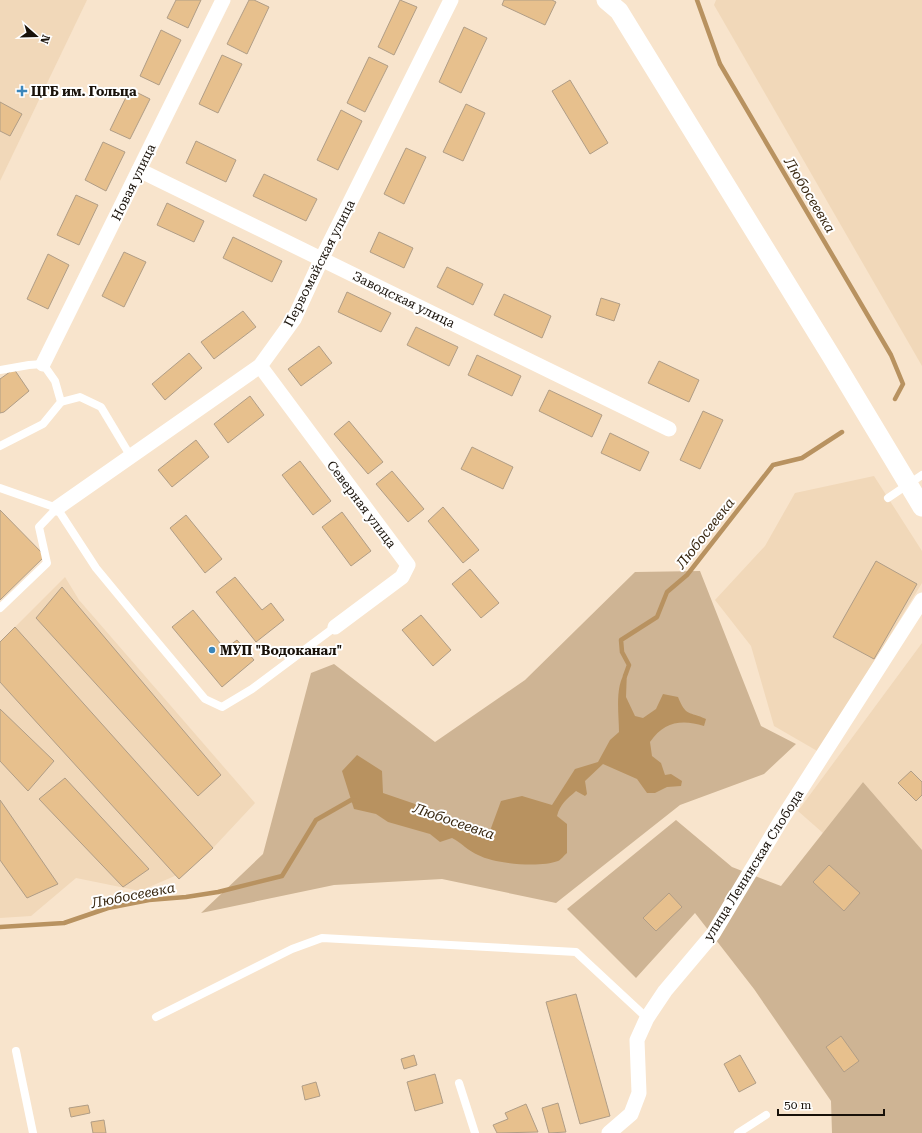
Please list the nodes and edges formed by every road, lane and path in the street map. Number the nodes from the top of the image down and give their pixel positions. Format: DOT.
graph roads {
  1 [pos="223,0"];
  2 [pos="451,0"];
  3 [pos="606,0"];
  4 [pos="139,170"];
  5 [pos="322,258"];
  6 [pos="43,364"];
  7 [pos="260,366"];
  8 [pos="0,370"];
  9 [pos="61,402"];
  10 [pos="669,429"];
  11 [pos="0,446"];
  12 [pos="131,457"];
  13 [pos="915,480"];
  14 [pos="0,488"];
  15 [pos="888,498"];
  16 [pos="922,507"];
  17 [pos="57,508"];
  18 [pos="922,600"];
  19 [pos="0,608"];
  20 [pos="336,627"];
  21 [pos="156,1018"];
  22 [pos="647,1018"];
  23 [pos="16,1051"];
  24 [pos="459,1083"];
  25 [pos="766,1115"];
  26 [pos="33,1133"];
  27 [pos="474,1133"];
  28 [pos="609,1133"];
  29 [pos="738,1133"];
  1 -- 4 [label="street, Новая улица"];
  2 -- 5 [label="street, Первомайская улица"];
  3 -- 13 [label="street"];
  4 -- 5 [label="street, Заводская улица"];
  4 -- 6 [label="street, Новая улица"];
  5 -- 7 [label="street, Первомайская улица"];
  5 -- 10 [label="street, Заводская улица"];
  6 -- 8 [label="lane"];
  6 -- 9 [label="lane"];
  7 -- 12 [label="street, Первомайская улица"];
  7 -- 20 [label="street, Северная улица"];
  9 -- 11 [label="lane"];
  9 -- 12 [label="lane"];
  12 -- 17 [label="street, Первомайская улица"];
  13 -- 15 [label="lane"];
  13 -- 16 [label="street"];
  14 -- 17 [label="lane"];
  17 -- 19 [label="lane"];
  17 -- 20 [label="lane"];
  18 -- 22 [label="street, улица Ленинская Слобода"];
  21 -- 22 [label="lane"];
  22 -- 28 [label="street, улица Ленинская Слобода"];
  23 -- 26 [label="lane"];
  24 -- 27 [label="lane"];
  25 -- 29 [label="lane"];
}
